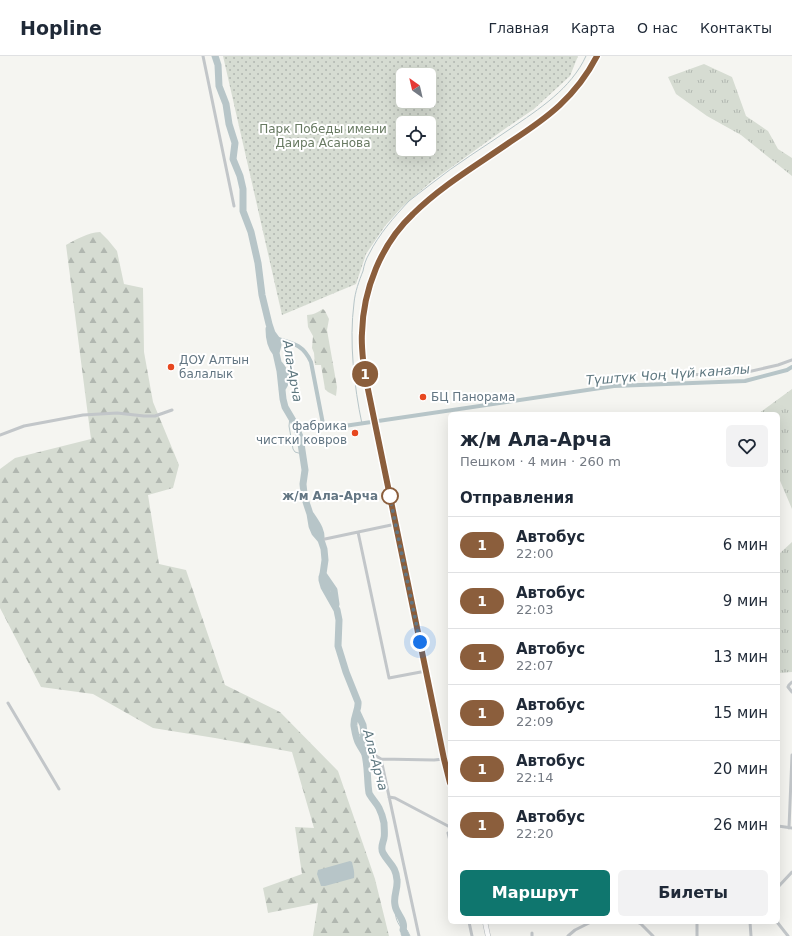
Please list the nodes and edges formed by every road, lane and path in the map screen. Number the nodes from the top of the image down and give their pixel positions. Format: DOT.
graph roads {
  1 [pos="203,56"];
  2 [pos="597,56"];
  3 [pos="234,206"];
  4 [pos="792,360"];
  5 [pos="684,375"];
  6 [pos="172,410"];
  7 [pos="0,435"];
  8 [pos="396,524"];
  9 [pos="358,532"];
  10 [pos="325,539"];
  11 [pos="426,671"];
  12 [pos="792,682"];
  13 [pos="792,692"];
  14 [pos="8,703"];
  15 [pos="373,754"];
  16 [pos="792,755"];
  17 [pos="381,759"];
  18 [pos="444,759"];
  19 [pos="448,773"];
  20 [pos="60,789"];
  21 [pos="389,797"];
  22 [pos="448,826"];
  23 [pos="780,826"];
  24 [pos="791,828"];
  25 [pos="792,872"];
  26 [pos="780,885"];
  27 [pos="469,924"];
  28 [pos="485,924"];
  29 [pos="587,924"];
  30 [pos="641,924"];
  31 [pos="697,924"];
  32 [pos="750,924"];
  33 [pos="779,924"];
  34 [pos="419,936"];
  35 [pos="472,936"];
  36 [pos="488,936"];
  37 [pos="568,936"];
  38 [pos="653,936"];
  39 [pos="697,936"];
  40 [pos="751,936"];
  41 [pos="788,936"];
  1 -- 3 [label="street"];
  2 -- 8 [label="main road"];
  4 -- 5 [label="street"];
  6 -- 7 [label="street"];
  8 -- 9 [label="street"];
  8 -- 11 [label="main road"];
  9 -- 10 [label="street"];
  9 -- 11 [label="street"];
  11 -- 18 [label="main road"];
  12 -- 13 [label="street"];
  14 -- 20 [label="street"];
  15 -- 17 [label="street"];
  16 -- 24 [label="street"];
  17 -- 18 [label="street"];
  17 -- 21 [label="street"];
  18 -- 19 [label="main road"];
  21 -- 22 [label="street"];
  21 -- 34 [label="street"];
  23 -- 24 [label="street"];
  25 -- 26 [label="street"];
  27 -- 35 [label="street"];
  28 -- 36 [label="main road"];
  29 -- 37 [label="street"];
  30 -- 38 [label="street"];
  31 -- 39 [label="street"];
  32 -- 40 [label="street"];
  33 -- 41 [label="street"];
}
